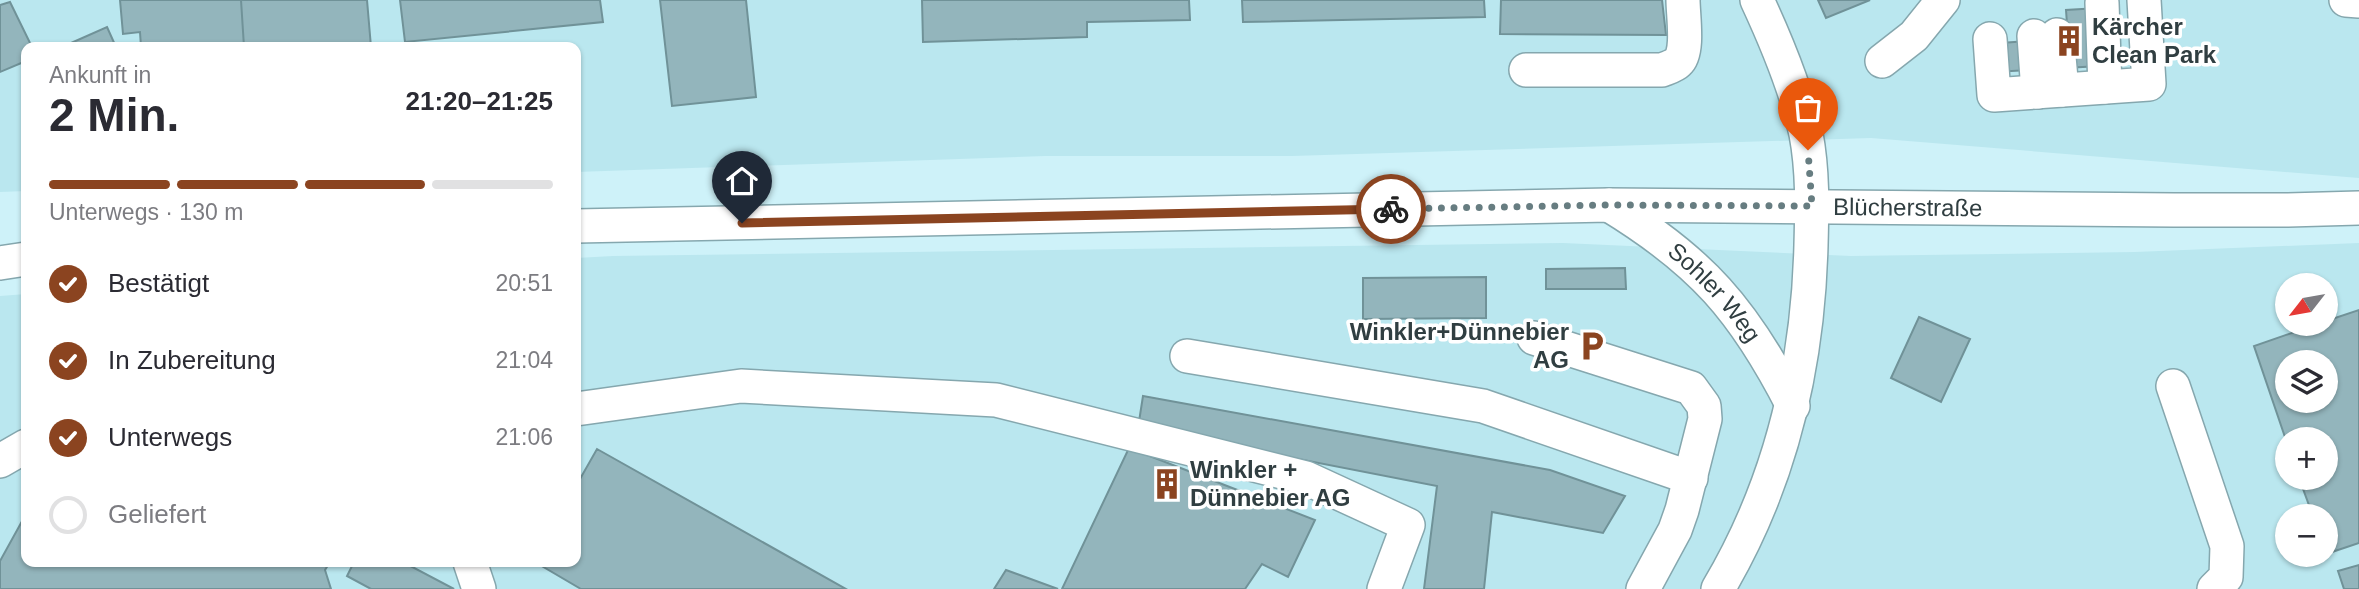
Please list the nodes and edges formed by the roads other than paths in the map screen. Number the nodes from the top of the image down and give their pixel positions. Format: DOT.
graph roads {
  1 [pos="1682,0"];
  2 [pos="1757,0"];
  3 [pos="1943,0"];
  4 [pos="2346,0"];
  5 [pos="2359,1"];
  6 [pos="2123,2"];
  7 [pos="1882,61"];
  8 [pos="1526,70"];
  9 [pos="2116,87"];
  10 [pos="2038,92"];
  11 [pos="1609,205"];
  12 [pos="1812,206"];
  13 [pos="2359,208"];
  14 [pos="581,226"];
  15 [pos="21,260"];
  16 [pos="0,263"];
  17 [pos="1534,338"];
  18 [pos="1187,356"];
  19 [pos="2173,386"];
  20 [pos="1793,406"];
  21 [pos="581,408"];
  22 [pos="21,449"];
  23 [pos="0,461"];
  24 [pos="1691,478"];
  25 [pos="472,567"];
  26 [pos="479,589"];
  27 [pos="1384,589"];
  28 [pos="1643,589"];
  29 [pos="1718,589"];
  30 [pos="2214,589"];
  1 -- 8 [label="street"];
  2 -- 12 [label="street"];
  3 -- 7 [label="street"];
  4 -- 5 [label="street"];
  6 -- 9 [label="street"];
  6 -- 9 [label="street"];
  9 -- 10 [label="street"];
  10 -- 10 [label="street"];
  11 -- 12 [label="street, Blücherstraße"];
  11 -- 14 [label="street, Blücherstraße"];
  11 -- 20 [label="street, Sohler Weg"];
  12 -- 13 [label="street, Blücherstraße"];
  12 -- 20 [label="street"];
  15 -- 16 [label="street"];
  17 -- 24 [label="street"];
  18 -- 24 [label="street"];
  19 -- 30 [label="street"];
  20 -- 29 [label="street"];
  21 -- 27 [label="street"];
  22 -- 23 [label="street"];
  24 -- 28 [label="street"];
  25 -- 26 [label="street"];
}
